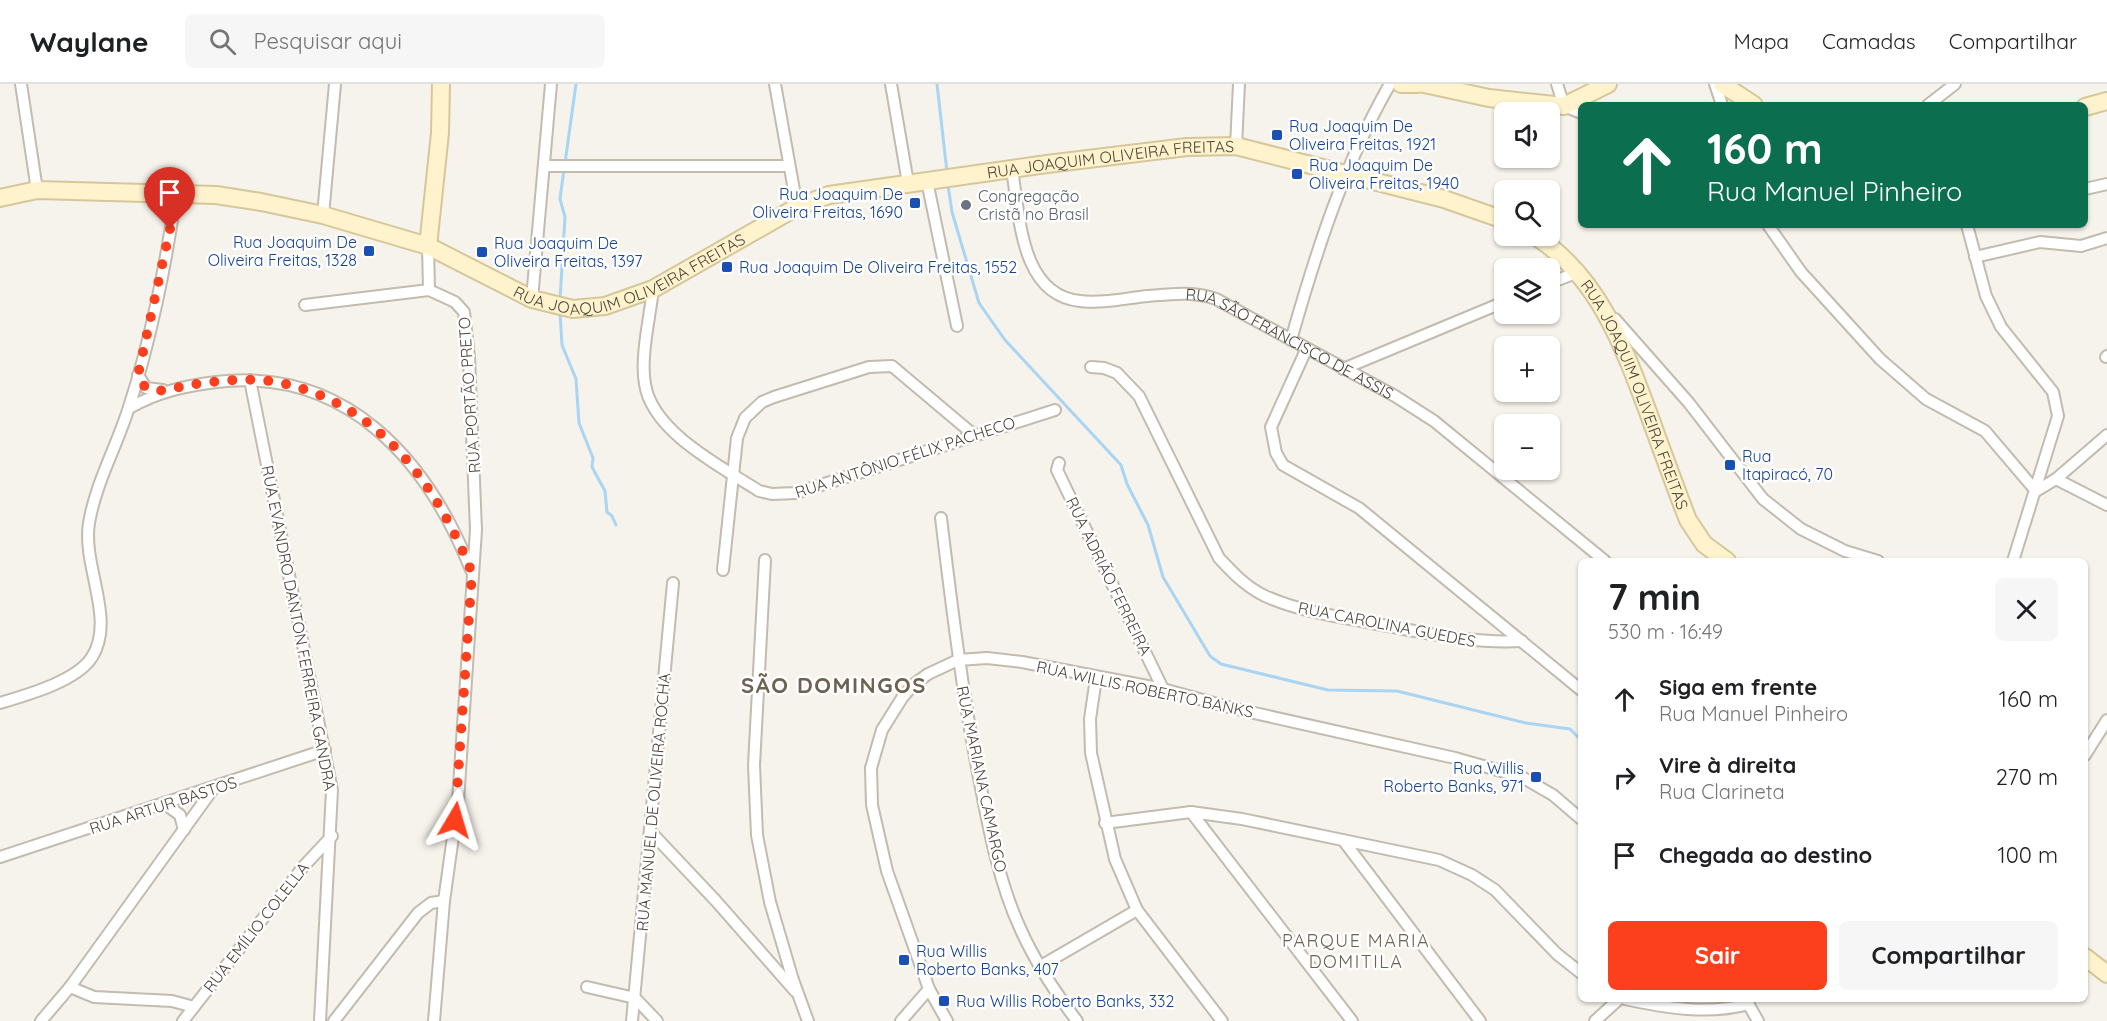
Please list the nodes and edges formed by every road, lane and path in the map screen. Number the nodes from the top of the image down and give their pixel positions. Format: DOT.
graph roads {
  1 [pos="21,84"];
  2 [pos="335,84"];
  3 [pos="441,84"];
  4 [pos="551,84"];
  5 [pos="775,84"];
  6 [pos="891,84"];
  7 [pos="1239,84"];
  8 [pos="1390,84"];
  9 [pos="1401,84"];
  10 [pos="1418,84"];
  11 [pos="1424,84"];
  12 [pos="1557,84"];
  13 [pos="1608,84"];
  14 [pos="1955,84"];
  15 [pos="1725,86"];
  16 [pos="2107,101"];
  17 [pos="1722,102"];
  18 [pos="1749,102"];
  19 [pos="1932,102"];
  20 [pos="1564,106"];
  21 [pos="2088,106"];
  22 [pos="1578,112"];
  23 [pos="1236,146"];
  24 [pos="549,166"];
  25 [pos="788,166"];
  26 [pos="1012,170"];
  27 [pos="1347,172"];
  28 [pos="933,180"];
  29 [pos="908,183"];
  30 [pos="2107,184"];
  31 [pos="2088,188"];
  32 [pos="37,190"];
  33 [pos="176,194"];
  34 [pos="0,198"];
  35 [pos="796,207"];
  36 [pos="323,215"];
  37 [pos="1494,216"];
  38 [pos="1770,228"];
  39 [pos="1968,228"];
  40 [pos="2107,238"];
  41 [pos="428,246"];
  42 [pos="1550,246"];
  43 [pos="1975,257"];
  44 [pos="1578,272"];
  45 [pos="1560,280"];
  46 [pos="653,289"];
  47 [pos="429,290"];
  48 [pos="537,301"];
  49 [pos="305,305"];
  50 [pos="1494,306"];
  51 [pos="1604,308"];
  52 [pos="957,326"];
  53 [pos="1291,340"];
  54 [pos="1306,350"];
  55 [pos="1091,367"];
  56 [pos="1343,369"];
  57 [pos="138,375"];
  58 [pos="250,380"];
  59 [pos="166,390"];
  60 [pos="129,408"];
  61 [pos="1054,410"];
  62 [pos="974,435"];
  63 [pos="2107,435"];
  64 [pos="1059,463"];
  65 [pos="733,474"];
  66 [pos="2056,479"];
  67 [pos="2036,491"];
  68 [pos="2107,505"];
  69 [pos="941,518"];
  70 [pos="476,530"];
  71 [pos="459,539"];
  72 [pos="1601,558"];
  73 [pos="1723,558"];
  74 [pos="1868,558"];
  75 [pos="2014,558"];
  76 [pos="765,560"];
  77 [pos="723,570"];
  78 [pos="472,573"];
  79 [pos="673,583"];
  80 [pos="1522,641"];
  81 [pos="958,660"];
  82 [pos="1095,678"];
  83 [pos="1578,688"];
  84 [pos="1163,689"];
  85 [pos="0,703"];
  86 [pos="2107,720"];
  87 [pos="325,750"];
  88 [pos="2088,750"];
  89 [pos="213,789"];
  90 [pos="165,804"];
  91 [pos="1191,812"];
  92 [pos="1578,816"];
  93 [pos="1105,824"];
  94 [pos="184,830"];
  95 [pos="650,831"];
  96 [pos="332,836"];
  97 [pos="1343,840"];
  98 [pos="0,857"];
  99 [pos="444,901"];
  100 [pos="1137,910"];
  101 [pos="2088,959"];
  102 [pos="1040,967"];
  103 [pos="1578,971"];
  104 [pos="2107,974"];
  105 [pos="70,987"];
  106 [pos="587,987"];
  107 [pos="929,989"];
  108 [pos="799,995"];
  109 [pos="635,998"];
  110 [pos="1616,1002"];
  111 [pos="1638,1002"];
  112 [pos="1747,1002"];
  113 [pos="194,1007"];
  114 [pos="40,1021"];
  115 [pos="183,1021"];
  116 [pos="320,1021"];
  117 [pos="334,1021"];
  118 [pos="434,1021"];
  119 [pos="632,1021"];
  120 [pos="657,1021"];
  121 [pos="808,1021"];
  122 [pos="901,1021"];
  123 [pos="947,1021"];
  124 [pos="1077,1021"];
  125 [pos="1222,1021"];
  126 [pos="1352,1021"];
  127 [pos="1480,1021"];
  128 [pos="1595,1021"];
  129 [pos="1758,1021"];
  1 -- 32 [label="street"];
  2 -- 36 [label="street"];
  3 -- 41 [label="street"];
  4 -- 24 [label="street"];
  5 -- 25 [label="street"];
  6 -- 29 [label="street"];
  7 -- 23 [label="street"];
  8 -- 27 [label="street"];
  9 -- 10 [label="street"];
  11 -- 20 [label="street"];
  12 -- 20 [label="street"];
  13 -- 20 [label="street"];
  14 -- 19 [label="street"];
  15 -- 17 [label="street"];
  15 -- 18 [label="street"];
  16 -- 21 [label="street"];
  20 -- 22 [label="street"];
  23 -- 26 [label="street, RUA JOAQUIM OLIVEIRA FREITAS"];
  23 -- 27 [label="street, RUA JOAQUIM OLIVEIRA FREITAS"];
  24 -- 25 [label="street"];
  24 -- 48 [label="street"];
  25 -- 35 [label="street"];
  26 -- 28 [label="street, RUA JOAQUIM OLIVEIRA FREITAS"];
  26 -- 53 [label="street, RUA SÃO FRANCISCO DE ASSIS"];
  27 -- 37 [label="street, RUA JOAQUIM OLIVEIRA FREITAS"];
  27 -- 53 [label="street"];
  28 -- 29 [label="street, RUA JOAQUIM OLIVEIRA FREITAS"];
  28 -- 52 [label="street"];
  29 -- 35 [label="street, RUA JOAQUIM OLIVEIRA FREITAS"];
  30 -- 31 [label="street"];
  32 -- 33 [label="street, RUA JOAQUIM OLIVEIRA FREITAS"];
  32 -- 34 [label="street, RUA JOAQUIM OLIVEIRA FREITAS"];
  33 -- 36 [label="street, RUA JOAQUIM OLIVEIRA FREITAS"];
  33 -- 57 [label="street"];
  35 -- 46 [label="street, RUA JOAQUIM OLIVEIRA FREITAS"];
  36 -- 41 [label="street, RUA JOAQUIM OLIVEIRA FREITAS"];
  38 -- 67 [label="street"];
  39 -- 43 [label="street"];
  40 -- 43 [label="street"];
  41 -- 47 [label="street"];
  41 -- 48 [label="street, RUA JOAQUIM OLIVEIRA FREITAS"];
  42 -- 44 [label="street, RUA JOAQUIM OLIVEIRA FREITAS"];
  43 -- 67 [label="street"];
  44 -- 45 [label="street"];
  44 -- 51 [label="street, RUA JOAQUIM OLIVEIRA FREITAS"];
  46 -- 48 [label="street, RUA JOAQUIM OLIVEIRA FREITAS"];
  46 -- 65 [label="street, RUA ANTÔNIO FÉLIX PACHECO"];
  47 -- 49 [label="street"];
  47 -- 70 [label="street, RUA PORTÃO PRETO"];
  50 -- 56 [label="street"];
  51 -- 73 [label="street, RUA JOAQUIM OLIVEIRA FREITAS"];
  51 -- 74 [label="street"];
  53 -- 54 [label="street, RUA SÃO FRANCISCO DE ASSIS"];
  54 -- 56 [label="street, RUA SÃO FRANCISCO DE ASSIS"];
  54 -- 80 [label="street"];
  55 -- 80 [label="street, RUA CAROLINA GUEDES"];
  56 -- 72 [label="street, RUA SÃO FRANCISCO DE ASSIS"];
  57 -- 59 [label="street"];
  57 -- 60 [label="street"];
  58 -- 59 [label="street"];
  58 -- 71 [label="street"];
  58 -- 87 [label="street, RUA EVANDRO DANTON FERREIRA GANDRA"];
  59 -- 60 [label="street"];
  60 -- 85 [label="street"];
  61 -- 62 [label="street, RUA ANTÔNIO FÉLIX PACHECO"];
  62 -- 65 [label="street, RUA ANTÔNIO FÉLIX PACHECO"];
  62 -- 65 [label="street"];
  63 -- 66 [label="street"];
  64 -- 84 [label="street, RUA ADRIÃO FERREIRA"];
  65 -- 77 [label="street"];
  66 -- 67 [label="street"];
  66 -- 68 [label="street"];
  67 -- 75 [label="street"];
  69 -- 81 [label="street, RUA MARIANA CAMARGO"];
  70 -- 71 [label="street"];
  70 -- 78 [label="street, RUA PORTÃO PRETO"];
  71 -- 78 [label="street"];
  76 -- 108 [label="street"];
  78 -- 99 [label="street, RUA PORTÃO PRETO"];
  79 -- 95 [label="street, RUA MANUEL DE OLIVEIRA ROCHA"];
  80 -- 83 [label="street"];
  81 -- 82 [label="street, RUA WILLIS ROBERTO BANKS"];
  81 -- 102 [label="street, RUA MARIANA CAMARGO"];
  81 -- 107 [label="street, RUA WILLIS ROBERTO BANKS"];
  82 -- 84 [label="street, RUA WILLIS ROBERTO BANKS"];
  82 -- 93 [label="street"];
  84 -- 92 [label="street, RUA WILLIS ROBERTO BANKS"];
  86 -- 88 [label="street"];
  87 -- 89 [label="street, RUA ARTUR BASTOS"];
  87 -- 96 [label="street, RUA EVANDRO DANTON FERREIRA GANDRA"];
  89 -- 90 [label="street, RUA ARTUR BASTOS"];
  89 -- 94 [label="street"];
  90 -- 94 [label="street"];
  90 -- 98 [label="street, RUA ARTUR BASTOS"];
  91 -- 93 [label="street"];
  91 -- 97 [label="street"];
  91 -- 126 [label="street"];
  93 -- 100 [label="street"];
  94 -- 105 [label="street"];
  95 -- 108 [label="street"];
  95 -- 109 [label="street, RUA MANUEL DE OLIVEIRA ROCHA"];
  96 -- 113 [label="street, RUA EMÍLIO COLELLA"];
  96 -- 116 [label="street, RUA EVANDRO DANTON FERREIRA GANDRA"];
  97 -- 103 [label="street"];
  97 -- 127 [label="street"];
  99 -- 117 [label="street"];
  99 -- 118 [label="street, RUA PORTÃO PRETO"];
  100 -- 102 [label="street"];
  100 -- 125 [label="street"];
  101 -- 104 [label="street"];
  102 -- 124 [label="street, RUA MARIANA CAMARGO"];
  105 -- 113 [label="street"];
  105 -- 114 [label="street"];
  106 -- 109 [label="street"];
  107 -- 122 [label="street"];
  107 -- 123 [label="street, RUA WILLIS ROBERTO BANKS"];
  108 -- 121 [label="street"];
  109 -- 119 [label="street, RUA MANUEL DE OLIVEIRA ROCHA"];
  109 -- 120 [label="street"];
  110 -- 128 [label="street"];
  111 -- 112 [label="street"];
  112 -- 129 [label="street"];
  113 -- 115 [label="street, RUA EMÍLIO COLELLA"];
}
